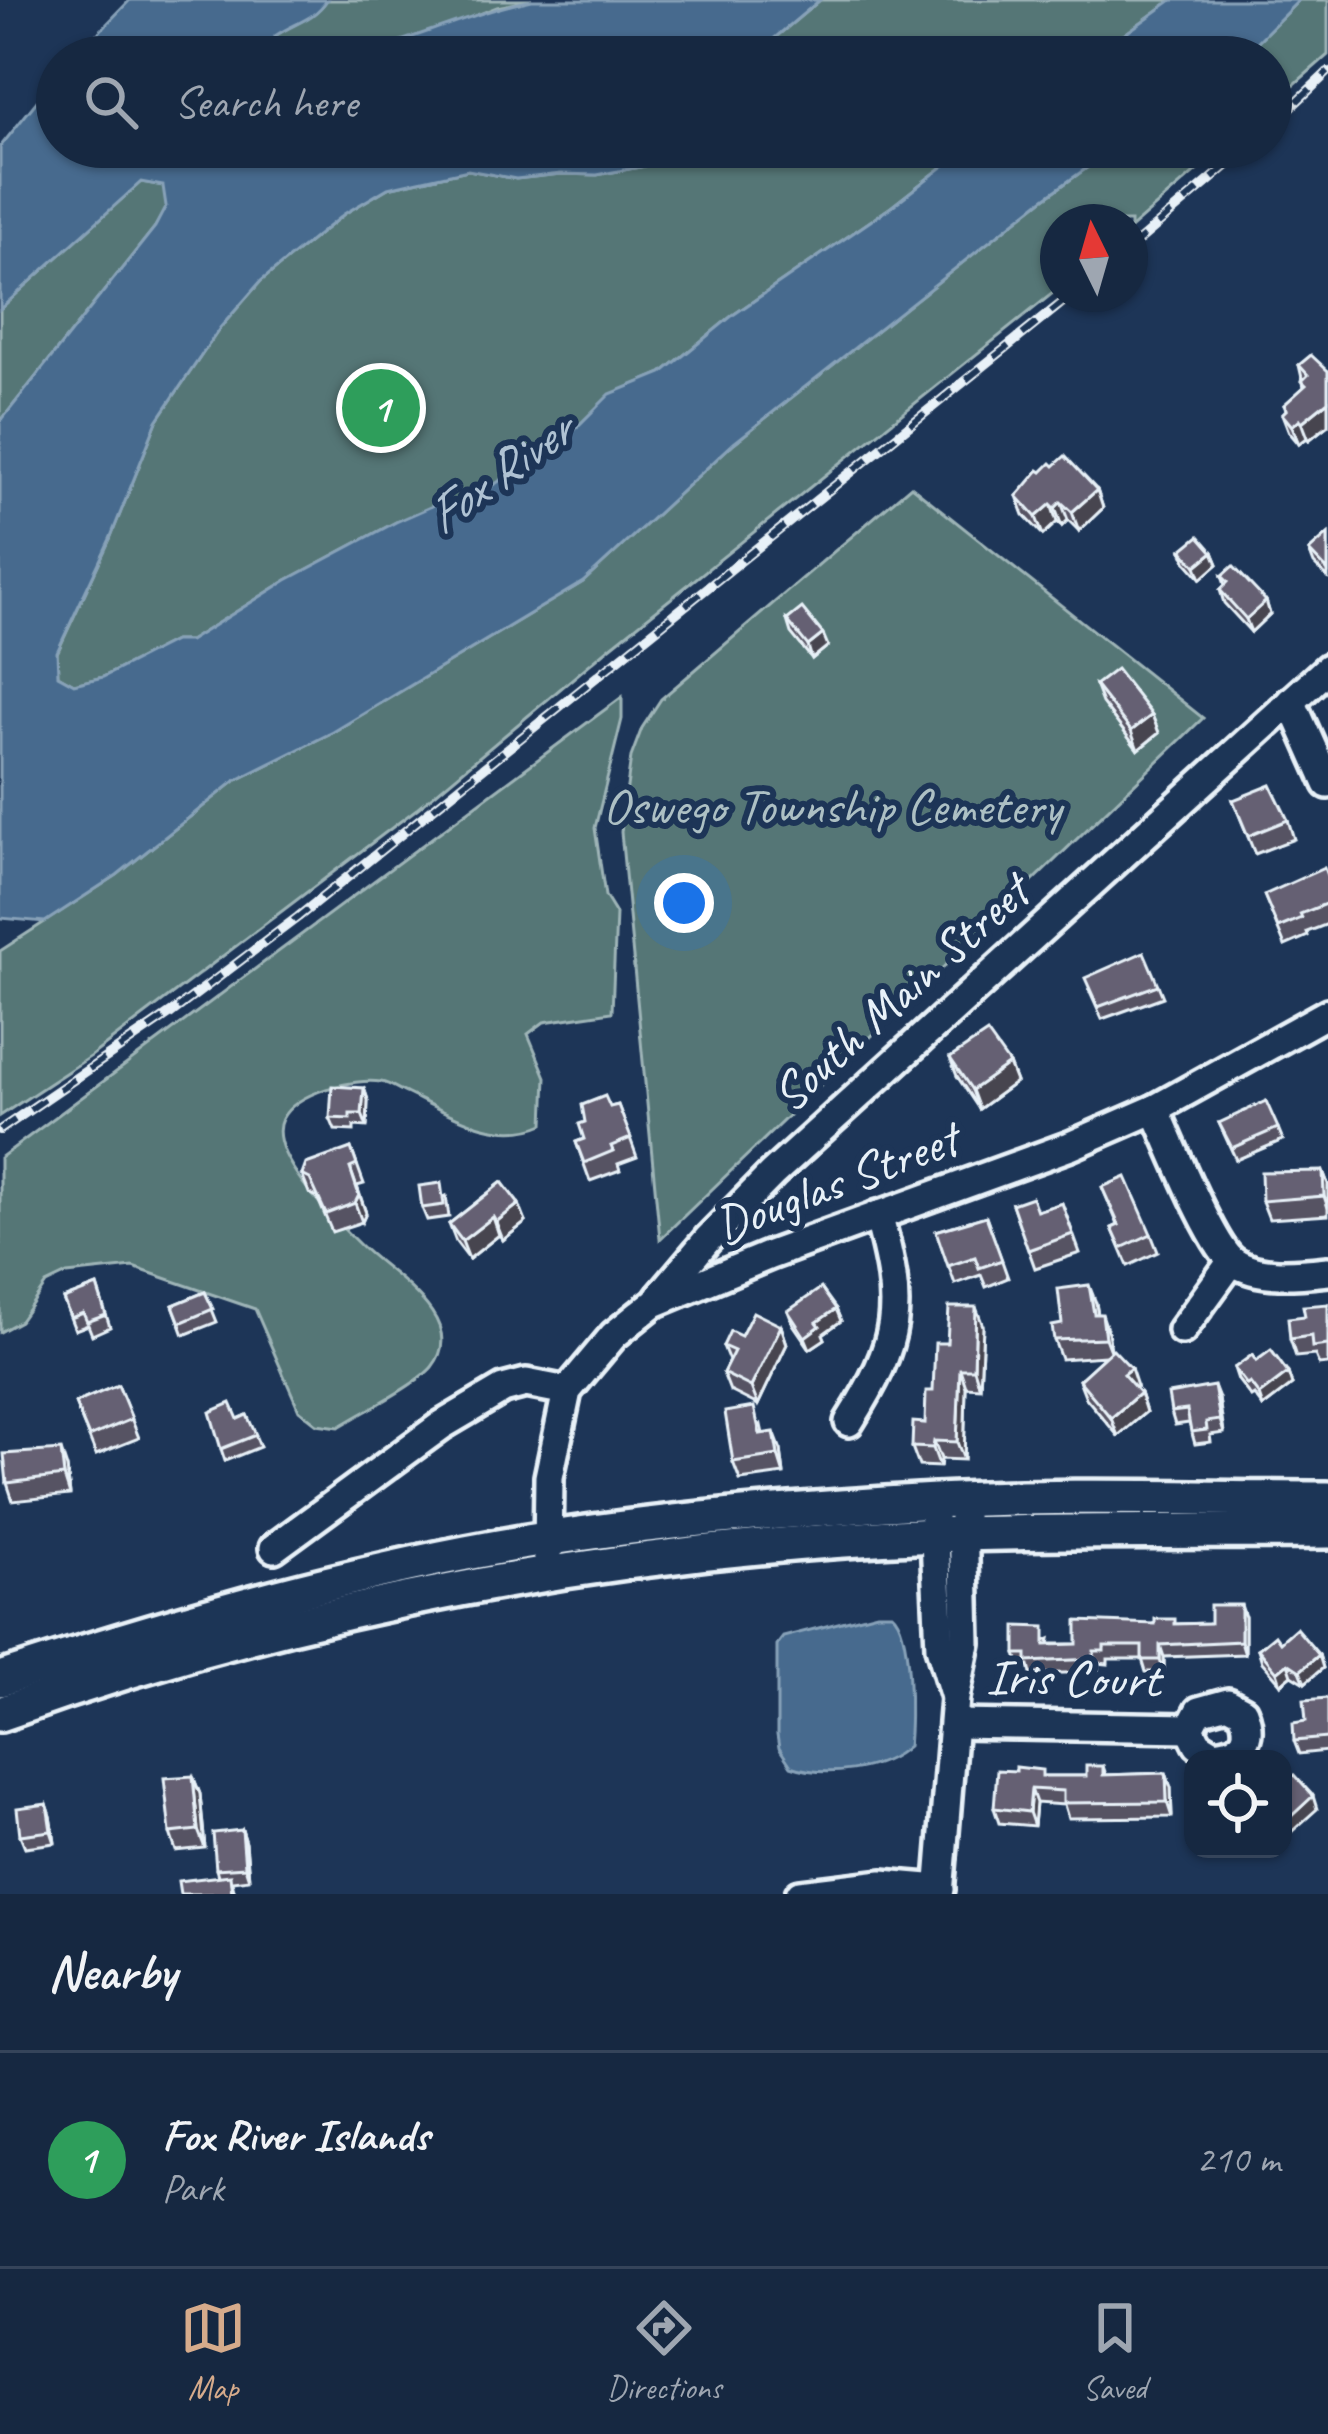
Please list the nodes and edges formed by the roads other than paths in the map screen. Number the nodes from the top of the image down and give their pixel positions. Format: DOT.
graph roads {
  1 [pos="1328,668"];
  2 [pos="1291,701"];
  3 [pos="1328,784"];
  4 [pos="1328,1012"];
  5 [pos="1155,1109"];
  6 [pos="878,1215"];
  7 [pos="1232,1261"];
  8 [pos="1328,1271"];
  9 [pos="654,1303"];
  10 [pos="1181,1330"];
  11 [pos="567,1391"];
  12 [pos="849,1422"];
  13 [pos="1328,1499"];
  14 [pos="949,1518"];
  15 [pos="1328,1531"];
  16 [pos="274,1548"];
  17 [pos="548,1557"];
  18 [pos="0,1679"];
  19 [pos="955,1711"];
  20 [pos="0,1714"];
  21 [pos="1190,1728"];
  22 [pos="939,1892"];
  23 [pos="800,1894"];
  1 -- 2 [label="street, South Main Street"];
  2 -- 3 [label="street"];
  2 -- 9 [label="street, South Main Street"];
  4 -- 5 [label="street, Douglas Street"];
  5 -- 6 [label="street, Douglas Street"];
  5 -- 7 [label="street"];
  6 -- 9 [label="street, Douglas Street"];
  6 -- 12 [label="street"];
  7 -- 8 [label="street"];
  7 -- 10 [label="street"];
  9 -- 11 [label="street, Douglas Street"];
  11 -- 16 [label="street"];
  11 -- 17 [label="street, Douglas Street"];
  13 -- 14 [label="main road"];
  14 -- 15 [label="main road"];
  14 -- 17 [label="main road"];
  14 -- 19 [label="street"];
  17 -- 18 [label="main road"];
  17 -- 20 [label="main road"];
  19 -- 21 [label="street, Iris Court"];
  19 -- 22 [label="street"];
  22 -- 23 [label="street"];
}
